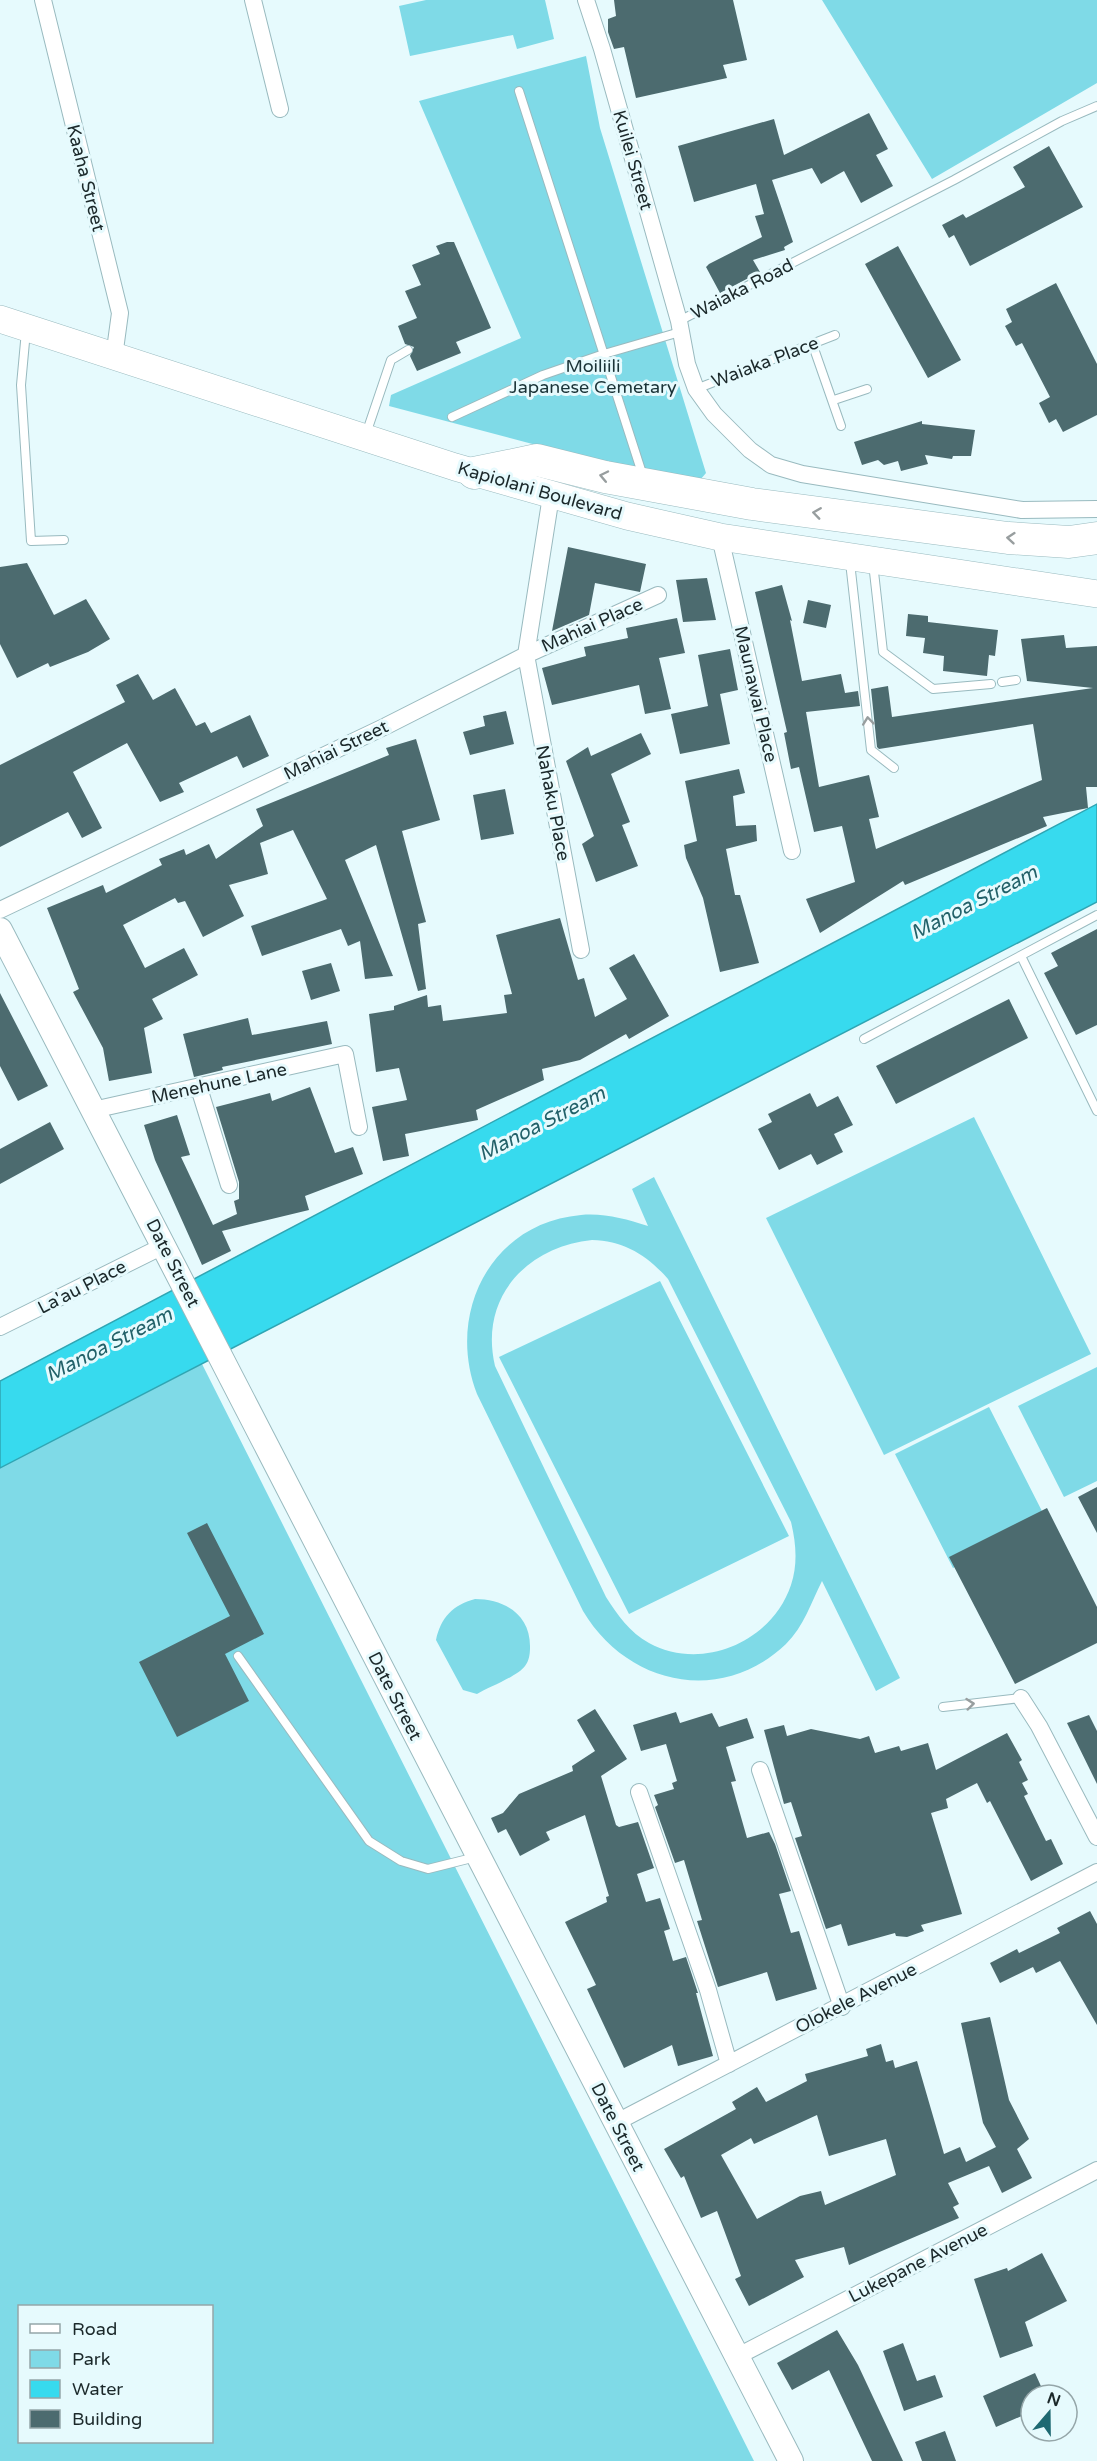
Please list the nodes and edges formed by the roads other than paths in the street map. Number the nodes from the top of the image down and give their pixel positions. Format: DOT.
graph roads {
  1 [pos="43,0"];
  2 [pos="255,0"];
  3 [pos="586,0"];
  4 [pos="519,91"];
  5 [pos="1097,106"];
  6 [pos="280,109"];
  7 [pos="0,319"];
  8 [pos="679,327"];
  9 [pos="26,328"];
  10 [pos="835,335"];
  11 [pos="812,343"];
  12 [pos="408,350"];
  13 [pos="604,354"];
  14 [pos="114,357"];
  15 [pos="696,389"];
  16 [pos="867,389"];
  17 [pos="834,400"];
  18 [pos="452,417"];
  19 [pos="841,426"];
  20 [pos="365,437"];
  21 [pos="641,470"];
  22 [pos="474,473"];
  23 [pos="551,496"];
  24 [pos="1097,508"];
  25 [pos="720,537"];
  26 [pos="64,540"];
  27 [pos="1083,540"];
  28 [pos="861,558"];
  29 [pos="1097,594"];
  30 [pos="658,596"];
  31 [pos="526,655"];
  32 [pos="1016,680"];
  33 [pos="1002,682"];
  34 [pos="991,684"];
  35 [pos="894,768"];
  36 [pos="792,851"];
  37 [pos="0,910"];
  38 [pos="1097,915"];
  39 [pos="0,930"];
  40 [pos="581,950"];
  41 [pos="1021,956"];
  42 [pos="864,1039"];
  43 [pos="200,1088"];
  44 [pos="93,1110"];
  45 [pos="1097,1111"];
  46 [pos="359,1127"];
  47 [pos="229,1185"];
  48 [pos="165,1245"];
  49 [pos="0,1328"];
  50 [pos="238,1656"];
  51 [pos="1021,1698"];
  52 [pos="943,1707"];
  53 [pos="760,1770"];
  54 [pos="639,1792"];
  55 [pos="1097,1837"];
  56 [pos="478,1856"];
  57 [pos="1097,1872"];
  58 [pos="842,2007"];
  59 [pos="729,2064"];
  60 [pos="615,2123"];
  61 [pos="1097,2170"];
  62 [pos="738,2356"];
  63 [pos="790,2461"];
  1 -- 14 [label="street, Kaaha Street"];
  2 -- 6 [label="street"];
  3 -- 8 [label="street, Kuilei Street"];
  4 -- 13 [label="lane"];
  5 -- 8 [label="lane, Waiaka Road"];
  7 -- 9 [label="main road, Kapiolani Boulevard"];
  8 -- 13 [label="lane"];
  8 -- 15 [label="street, Waiaka Road"];
  9 -- 14 [label="main road, Kapiolani Boulevard"];
  9 -- 26 [label="lane"];
  10 -- 11 [label="lane, Waiaka Place"];
  11 -- 15 [label="lane, Waiaka Place"];
  11 -- 17 [label="lane"];
  12 -- 20 [label="lane"];
  13 -- 18 [label="lane"];
  13 -- 21 [label="lane"];
  14 -- 20 [label="main road, Kapiolani Boulevard"];
  15 -- 24 [label="street, Waiaka Road"];
  16 -- 17 [label="lane"];
  17 -- 19 [label="lane"];
  20 -- 22 [label="main road, Kapiolani Boulevard"];
  22 -- 23 [label="main road, Kapiolani Boulevard"];
  27 -- 22 [label="highway, one-way"];
  23 -- 25 [label="main road, Kapiolani Boulevard"];
  23 -- 31 [label="street"];
  25 -- 28 [label="main road, Kapiolani Boulevard"];
  25 -- 36 [label="street, Maunawai Place"];
  28 -- 29 [label="main road, Kapiolani Boulevard"];
  28 -- 34 [label="lane"];
  35 -- 28 [label="lane, one-way"];
  30 -- 31 [label="street, Mahiai Place"];
  31 -- 37 [label="street, Mahiai Street"];
  31 -- 40 [label="street, Nahaku Place"];
  32 -- 33 [label="lane"];
  38 -- 41 [label="lane"];
  39 -- 44 [label="street, Date Street"];
  41 -- 42 [label="lane"];
  41 -- 45 [label="lane"];
  43 -- 44 [label="street, Menehune Lane"];
  43 -- 46 [label="street, Menehune Lane"];
  43 -- 47 [label="street"];
  44 -- 48 [label="street, Date Street"];
  48 -- 49 [label="street, La'au Place"];
  48 -- 56 [label="street, Date Street"];
  50 -- 56 [label="lane"];
  52 -- 51 [label="lane, one-way"];
  51 -- 55 [label="street"];
  53 -- 58 [label="street"];
  54 -- 59 [label="street"];
  56 -- 60 [label="street, Date Street"];
  57 -- 58 [label="street, Olokele Avenue"];
  58 -- 59 [label="street, Olokele Avenue"];
  59 -- 60 [label="street, Olokele Avenue"];
  60 -- 62 [label="street, Date Street"];
  61 -- 62 [label="street, Lukepane Avenue"];
  62 -- 63 [label="street, Date Street"];
}
